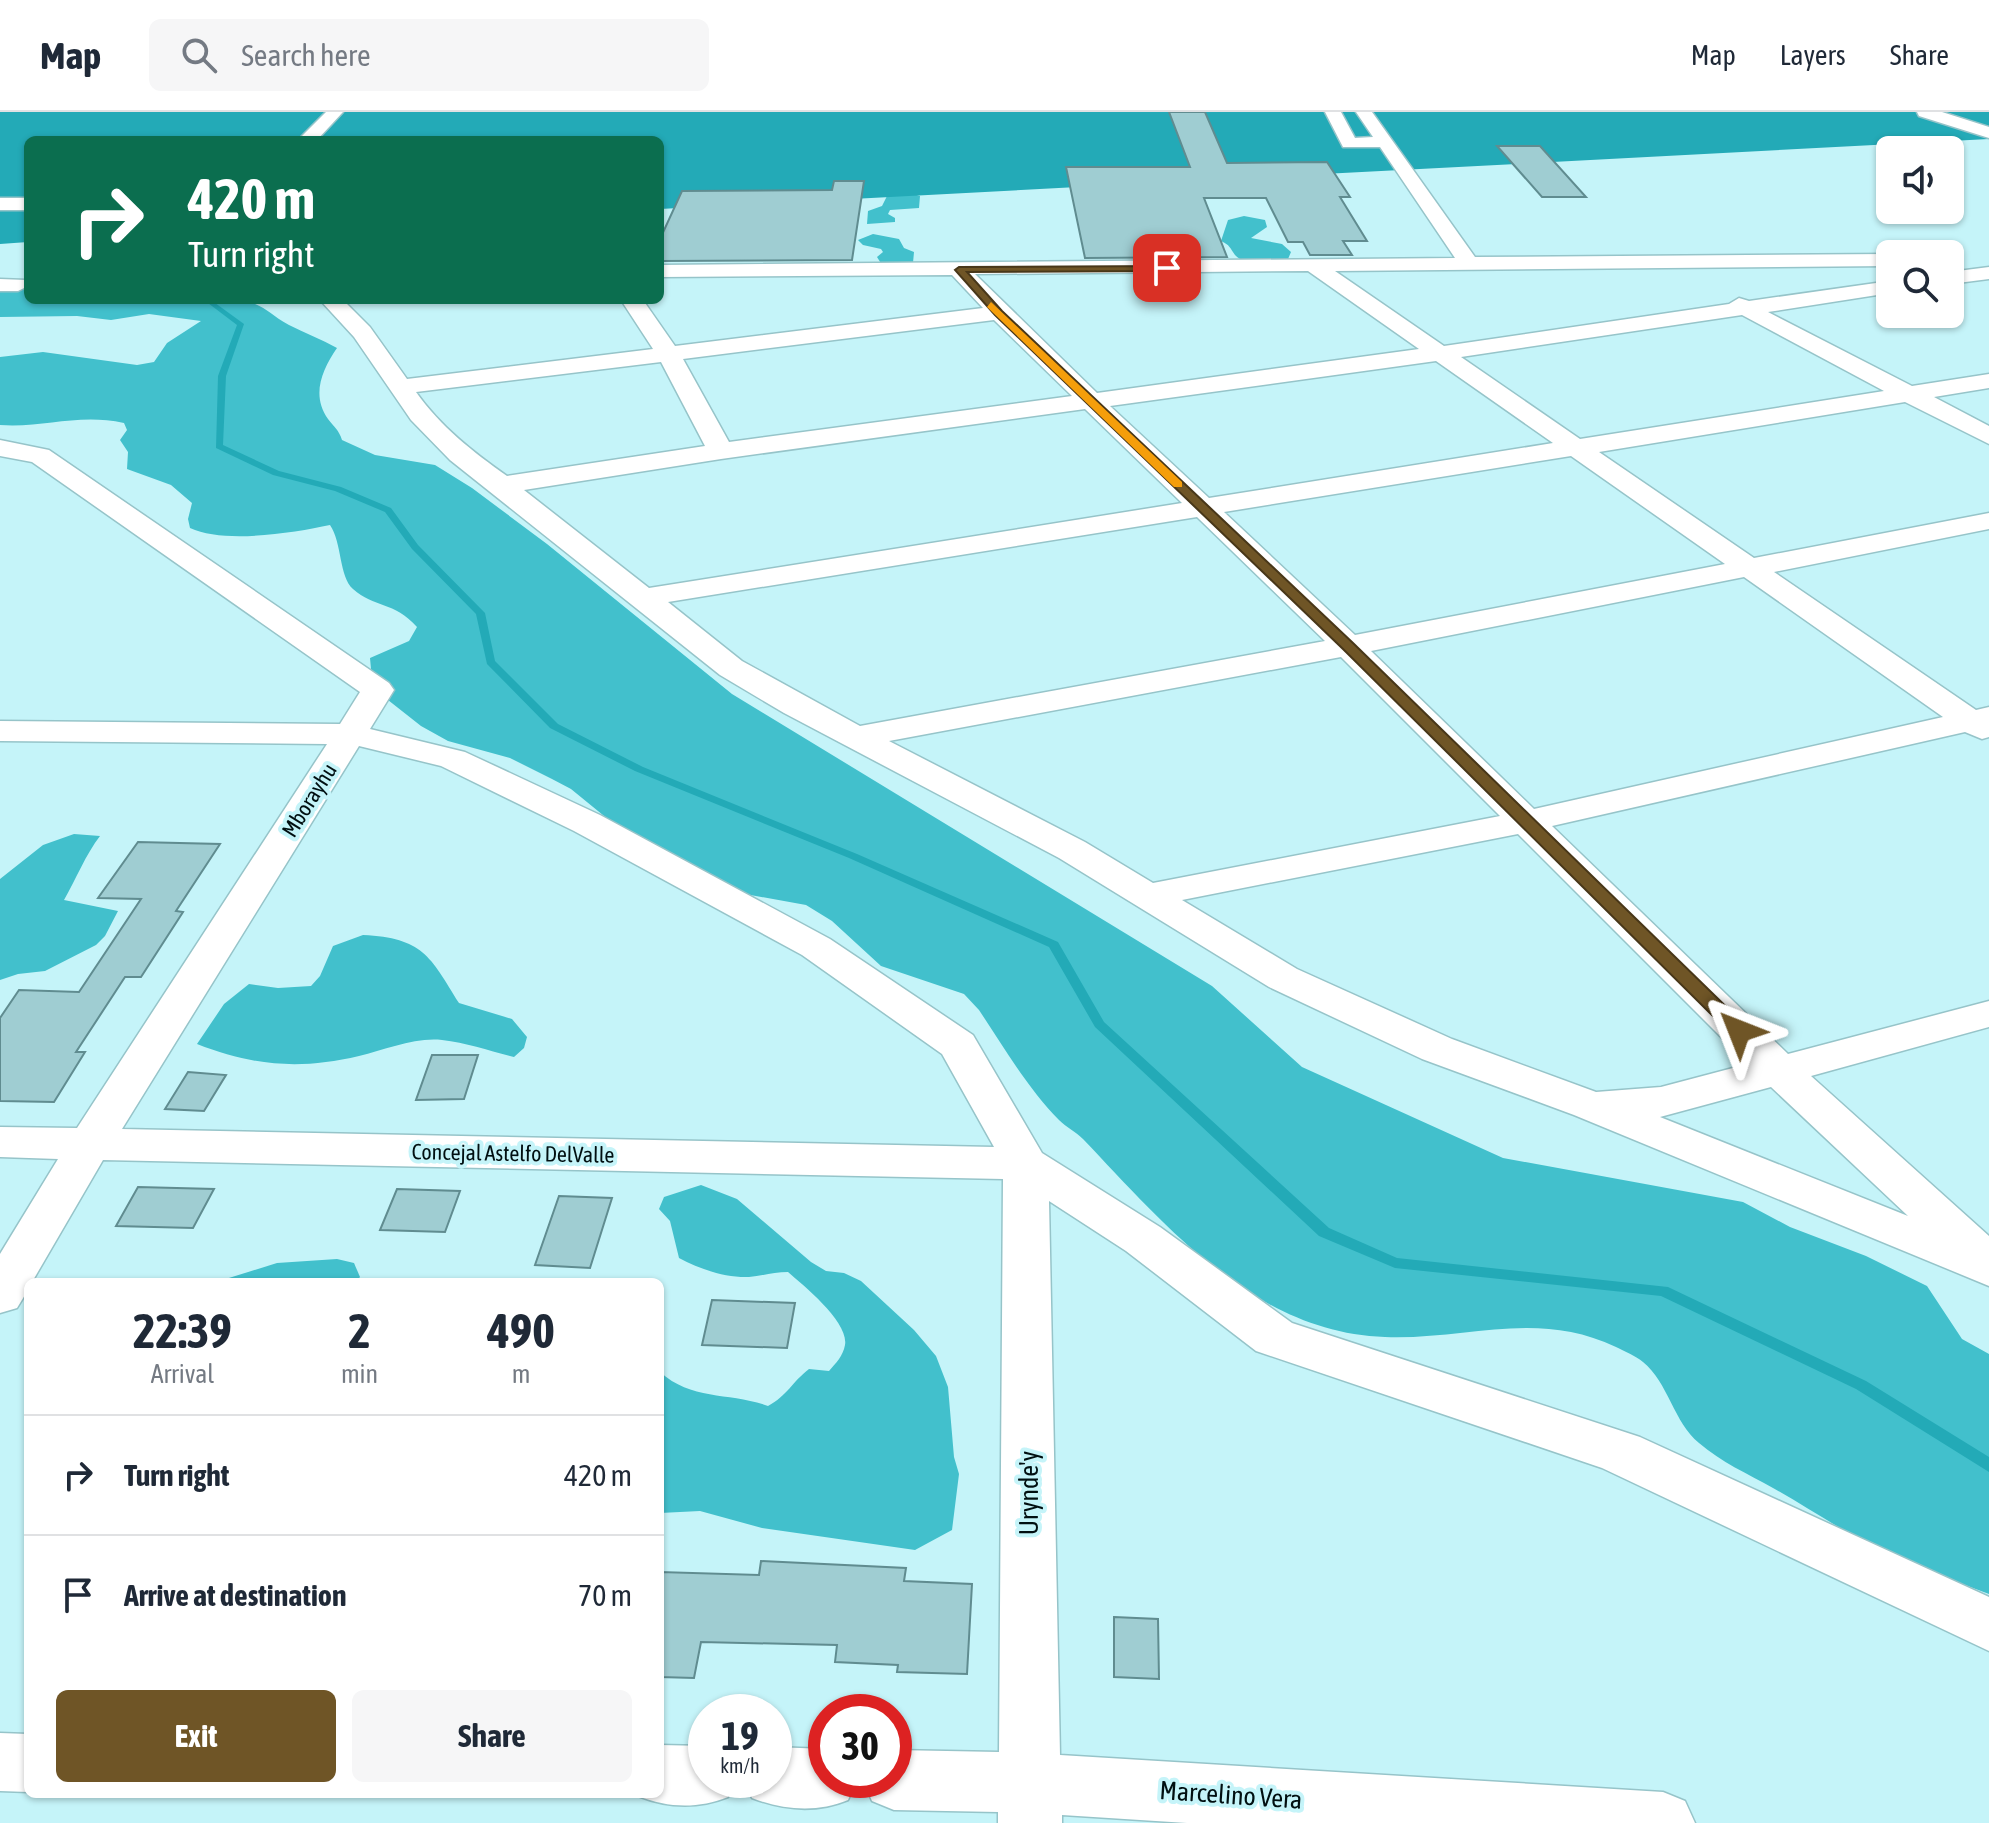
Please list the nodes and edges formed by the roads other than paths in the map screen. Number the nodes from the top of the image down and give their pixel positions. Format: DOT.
graph roads {
  1 [pos="335,112"];
  2 [pos="1333,112"];
  3 [pos="1364,112"];
  4 [pos="1925,112"];
  5 [pos="1989,133"];
  6 [pos="311,136"];
  7 [pos="1382,142"];
  8 [pos="0,204"];
  9 [pos="24,204"];
  10 [pos="1964,259"];
  11 [pos="1989,259"];
  12 [pos="1876,260"];
  13 [pos="1658,261"];
  14 [pos="1470,265"];
  15 [pos="1315,267"];
  16 [pos="959,270"];
  17 [pos="664,271"];
  18 [pos="1989,273"];
  19 [pos="1964,276"];
  20 [pos="1876,289"];
  21 [pos="335,304"];
  22 [pos="635,304"];
  23 [pos="1745,308"];
  24 [pos="999,313"];
  25 [pos="1437,354"];
  26 [pos="669,355"];
  27 [pos="1989,381"];
  28 [pos="400,387"];
  29 [pos="1906,393"];
  30 [pos="1089,401"];
  31 [pos="1989,436"];
  32 [pos="0,448"];
  33 [pos="1580,449"];
  34 [pos="721,451"];
  35 [pos="502,485"];
  36 [pos="1202,507"];
  37 [pos="1989,521"];
  38 [pos="1748,566"];
  39 [pos="640,598"];
  40 [pos="1348,646"];
  41 [pos="1983,724"];
  42 [pos="0,731"];
  43 [pos="351,734"];
  44 [pos="855,737"];
  45 [pos="1527,821"];
  46 [pos="1145,896"];
  47 [pos="1989,1014"];
  48 [pos="1781,1072"];
  49 [pos="1589,1105"];
  50 [pos="0,1142"];
  51 [pos="90,1144"];
  52 [pos="1026,1164"];
  53 [pos="1989,1266"];
  54 [pos="0,1295"];
  55 [pos="1989,1625"];
  56 [pos="0,1762"];
  57 [pos="24,1763"];
  58 [pos="664,1775"];
  59 [pos="688,1776"];
  60 [pos="912,1783"];
  61 [pos="1030,1803"];
  62 [pos="1663,1823"];
  1 -- 6 [label="street"];
  2 -- 7 [label="street"];
  3 -- 7 [label="street"];
  4 -- 5 [label="street"];
  7 -- 14 [label="street"];
  8 -- 9 [label="street"];
  10 -- 11 [label="street"];
  12 -- 13 [label="street"];
  13 -- 14 [label="street"];
  13 -- 23 [label="street"];
  14 -- 15 [label="street"];
  15 -- 16 [label="street"];
  15 -- 25 [label="street"];
  16 -- 17 [label="street"];
  16 -- 24 [label="street"];
  18 -- 19 [label="street"];
  20 -- 23 [label="street"];
  21 -- 28 [label="street"];
  22 -- 26 [label="street"];
  23 -- 25 [label="street"];
  23 -- 29 [label="street"];
  24 -- 26 [label="street"];
  24 -- 30 [label="street"];
  25 -- 30 [label="street"];
  25 -- 33 [label="street"];
  26 -- 28 [label="street"];
  26 -- 34 [label="street"];
  27 -- 29 [label="street"];
  28 -- 35 [label="street"];
  29 -- 31 [label="street"];
  29 -- 33 [label="street"];
  30 -- 34 [label="street"];
  30 -- 36 [label="street"];
  32 -- 43 [label="street, Mborayhu"];
  33 -- 36 [label="street"];
  33 -- 38 [label="street"];
  34 -- 35 [label="street"];
  35 -- 39 [label="street"];
  36 -- 39 [label="street"];
  36 -- 40 [label="street"];
  37 -- 38 [label="street"];
  38 -- 40 [label="street"];
  38 -- 41 [label="street"];
  39 -- 44 [label="street"];
  40 -- 44 [label="street"];
  40 -- 45 [label="street"];
  41 -- 45 [label="street"];
  42 -- 43 [label="street"];
  43 -- 51 [label="street, Mborayhu"];
  43 -- 52 [label="street"];
  44 -- 46 [label="street"];
  45 -- 46 [label="street"];
  45 -- 48 [label="street"];
  46 -- 49 [label="street"];
  47 -- 48 [label="street"];
  48 -- 49 [label="street"];
  48 -- 53 [label="street"];
  49 -- 53 [label="street"];
  50 -- 51 [label="street, Concejal Astelfo DelValle"];
  51 -- 52 [label="street, Concejal Astelfo DelValle"];
  51 -- 54 [label="street, Mborayhu"];
  52 -- 55 [label="street"];
  52 -- 61 [label="street, Urynde'y"];
  56 -- 57 [label="street"];
  58 -- 59 [label="street"];
  60 -- 61 [label="street, Marcelino Vera"];
  61 -- 62 [label="street, Marcelino Vera"];
}
